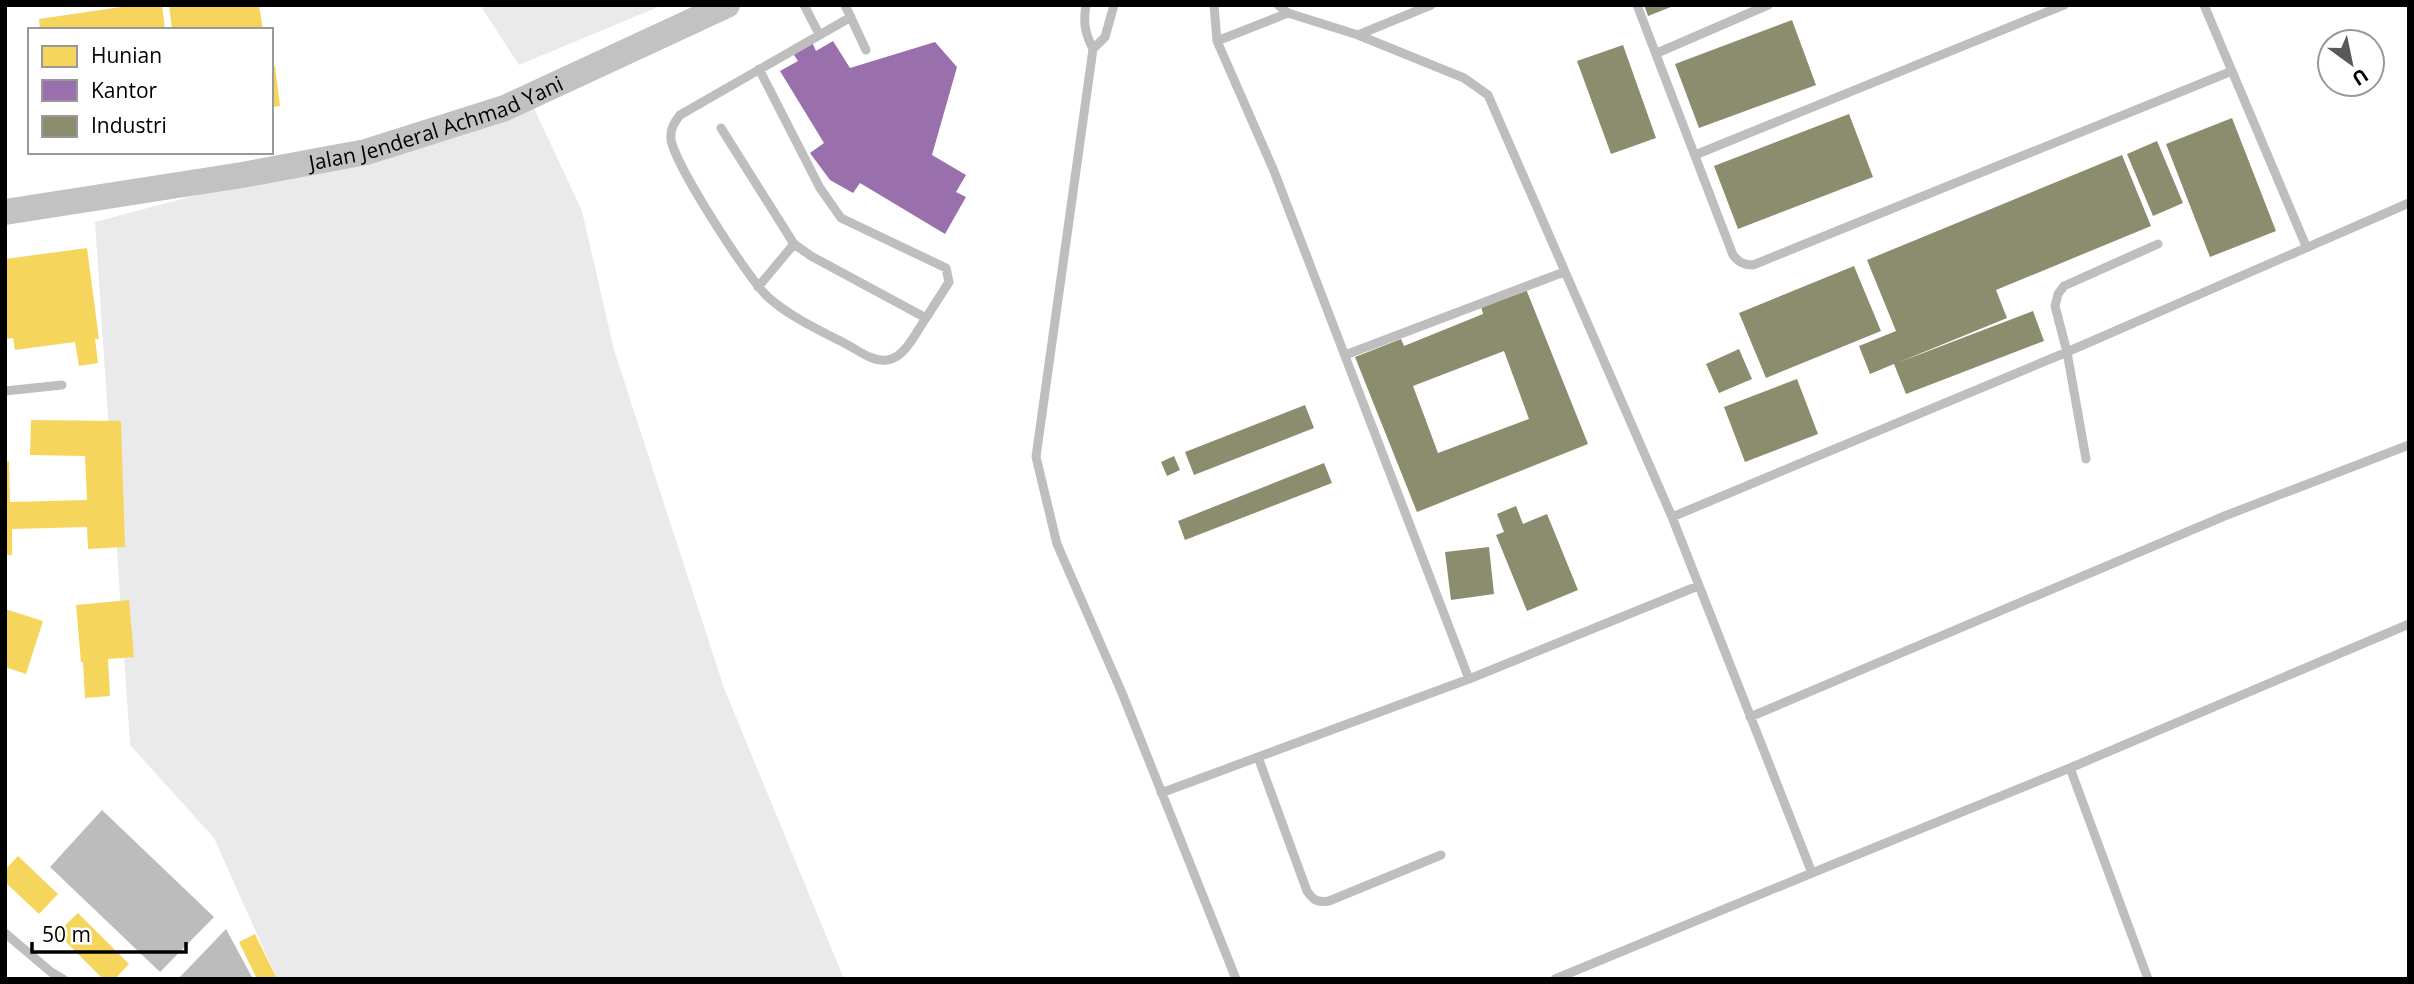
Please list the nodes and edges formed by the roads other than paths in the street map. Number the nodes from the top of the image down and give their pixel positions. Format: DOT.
graph roads {
  1 [pos="727,5"];
  2 [pos="804,5"];
  3 [pos="845,5"];
  4 [pos="1086,5"];
  5 [pos="1114,5"];
  6 [pos="1214,5"];
  7 [pos="1278,5"];
  8 [pos="1431,5"];
  9 [pos="1637,5"];
  10 [pos="1768,5"];
  11 [pos="2064,5"];
  12 [pos="2204,5"];
  13 [pos="1288,13"];
  14 [pos="851,17"];
  15 [pos="819,34"];
  16 [pos="1358,35"];
  17 [pos="1217,41"];
  18 [pos="1093,49"];
  19 [pos="866,50"];
  20 [pos="1657,53"];
  21 [pos="759,69"];
  22 [pos="2232,71"];
  23 [pos="720,128"];
  24 [pos="1695,155"];
  25 [pos="2409,202"];
  26 [pos="5,212"];
  27 [pos="794,244"];
  28 [pos="2158,244"];
  29 [pos="2306,246"];
  30 [pos="1564,272"];
  31 [pos="758,286"];
  32 [pos="926,318"];
  33 [pos="2067,352"];
  34 [pos="1346,355"];
  35 [pos="62,385"];
  36 [pos="5,391"];
  37 [pos="2409,445"];
  38 [pos="2086,459"];
  39 [pos="1671,517"];
  40 [pos="1698,586"];
  41 [pos="2409,624"];
  42 [pos="1469,679"];
  43 [pos="1750,717"];
  44 [pos="1258,757"];
  45 [pos="2070,768"];
  46 [pos="1161,793"];
  47 [pos="1441,855"];
  48 [pos="1812,873"];
  49 [pos="5,933"];
  50 [pos="63,979"];
  51 [pos="1236,979"];
  52 [pos="1555,979"];
  53 [pos="2148,979"];
  1 -- 26 [label="main road, Jalan Jenderal Achmad Yani"];
  2 -- 15 [label="lane"];
  3 -- 14 [label="lane"];
  4 -- 18 [label="lane"];
  5 -- 18 [label="lane"];
  6 -- 17 [label="lane"];
  7 -- 13 [label="lane"];
  8 -- 16 [label="lane"];
  9 -- 20 [label="lane"];
  10 -- 20 [label="lane"];
  11 -- 24 [label="lane"];
  12 -- 22 [label="lane"];
  13 -- 16 [label="lane"];
  13 -- 17 [label="lane"];
  14 -- 15 [label="lane"];
  14 -- 19 [label="lane"];
  15 -- 21 [label="lane"];
  16 -- 30 [label="lane"];
  17 -- 34 [label="lane"];
  18 -- 46 [label="lane"];
  20 -- 24 [label="lane"];
  21 -- 31 [label="lane"];
  21 -- 32 [label="lane"];
  22 -- 24 [label="lane"];
  22 -- 29 [label="lane"];
  23 -- 27 [label="lane"];
  25 -- 29 [label="lane"];
  27 -- 31 [label="lane"];
  27 -- 32 [label="lane"];
  28 -- 33 [label="lane"];
  29 -- 33 [label="lane"];
  30 -- 34 [label="lane"];
  30 -- 39 [label="lane"];
  31 -- 32 [label="lane"];
  33 -- 38 [label="lane"];
  33 -- 39 [label="lane"];
  34 -- 42 [label="lane"];
  35 -- 36 [label="lane"];
  37 -- 43 [label="lane"];
  39 -- 40 [label="lane"];
  40 -- 42 [label="lane"];
  40 -- 43 [label="lane"];
  41 -- 45 [label="lane"];
  42 -- 44 [label="lane"];
  43 -- 48 [label="lane"];
  44 -- 46 [label="lane"];
  44 -- 47 [label="lane"];
  45 -- 48 [label="lane"];
  45 -- 53 [label="lane"];
  46 -- 51 [label="lane"];
  48 -- 52 [label="lane"];
  49 -- 50 [label="lane"];
}
